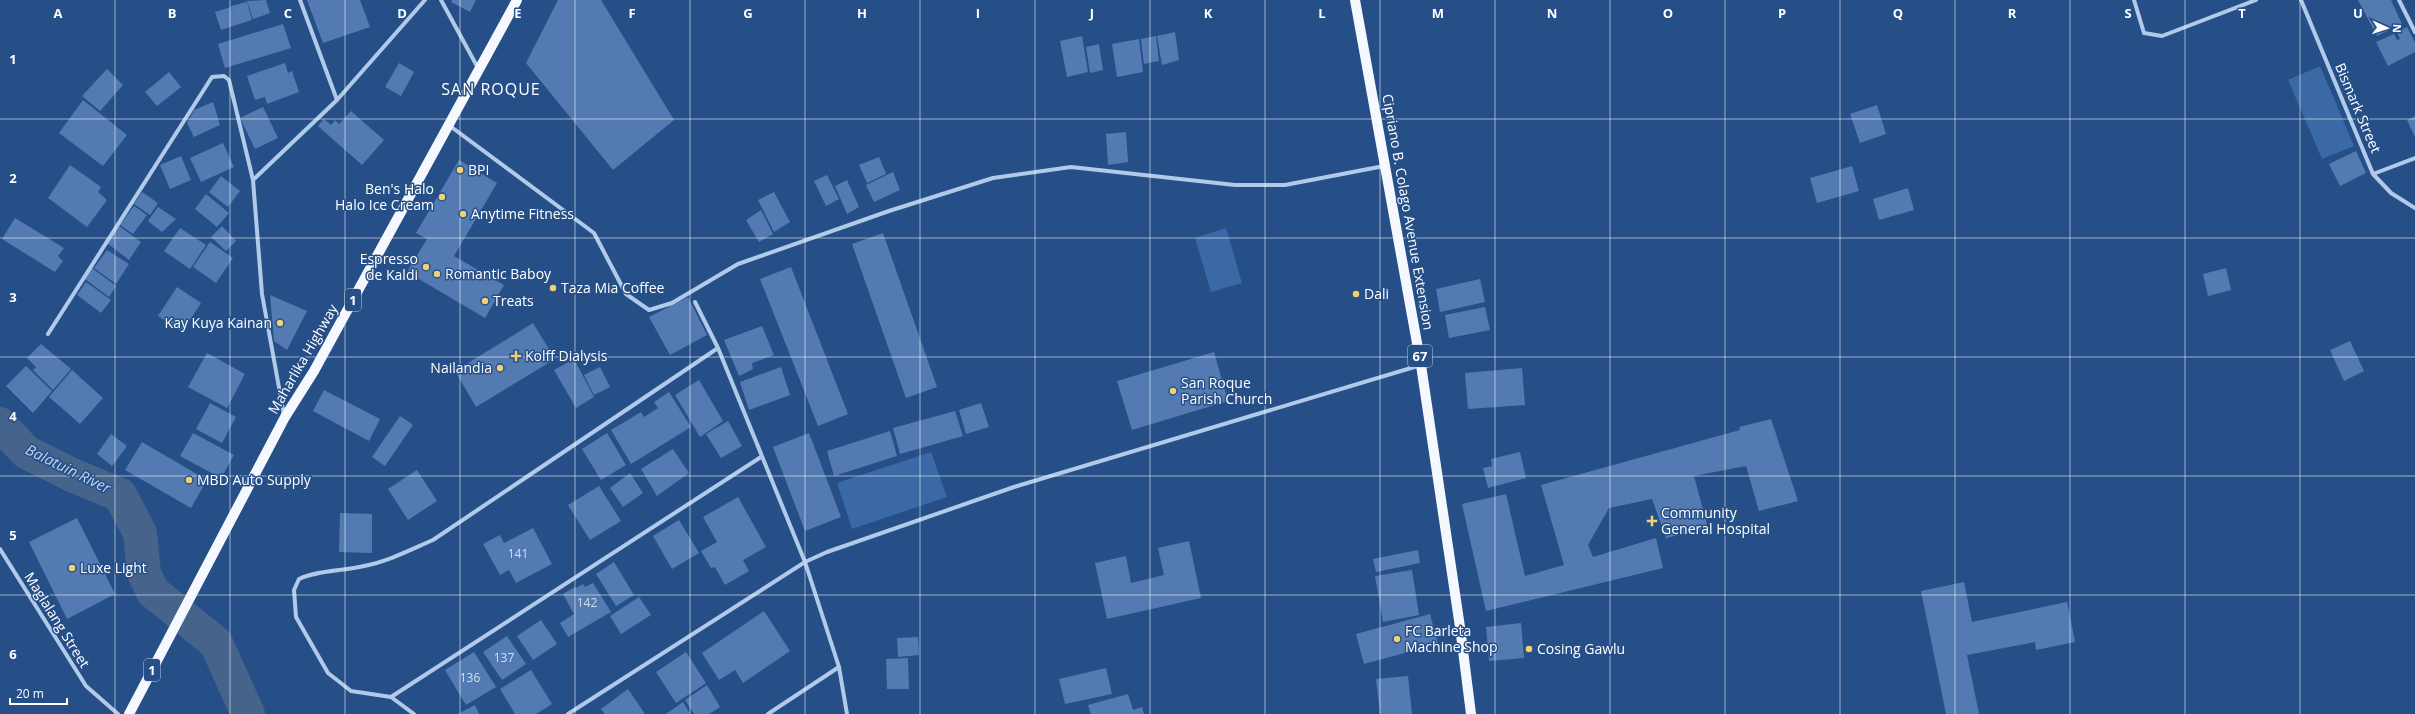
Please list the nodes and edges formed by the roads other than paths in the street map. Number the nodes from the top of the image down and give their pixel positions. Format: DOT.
graph roads {
  1 [pos="300,0"];
  2 [pos="425,0"];
  3 [pos="441,0"];
  4 [pos="517,0"];
  5 [pos="1355,0"];
  6 [pos="2134,0"];
  7 [pos="2256,0"];
  8 [pos="2301,0"];
  9 [pos="2399,0"];
  10 [pos="2415,32"];
  11 [pos="479,71"];
  12 [pos="337,100"];
  13 [pos="449,126"];
  14 [pos="2415,158"];
  15 [pos="1386,166"];
  16 [pos="2374,174"];
  17 [pos="253,180"];
  18 [pos="2415,208"];
  19 [pos="695,302"];
  20 [pos="48,334"];
  21 [pos="718,348"];
  22 [pos="1421,365"];
  23 [pos="285,417"];
  24 [pos="761,457"];
  25 [pos="1,553"];
  26 [pos="805,562"];
  27 [pos="839,666"];
  28 [pos="391,697"];
  29 [pos="118,714"];
  30 [pos="128,714"];
  31 [pos="414,714"];
  32 [pos="568,714"];
  33 [pos="768,714"];
  34 [pos="847,714"];
  35 [pos="1471,714"];
  1 -- 12 [label="street"];
  2 -- 12 [label="street"];
  3 -- 11 [label="street"];
  4 -- 11 [label="main road, Maharlika Highway / 1"];
  5 -- 15 [label="main road, Cipriano B. Colago Avenue Extension / 67"];
  6 -- 7 [label="street"];
  8 -- 16 [label="street, Bismark Street"];
  9 -- 10 [label="street"];
  11 -- 13 [label="main road, Maharlika Highway / 1"];
  12 -- 17 [label="street"];
  13 -- 15 [label="street"];
  13 -- 23 [label="main road, Maharlika Highway / 1"];
  14 -- 16 [label="street"];
  15 -- 22 [label="main road, Cipriano B. Colago Avenue Extension / 67"];
  16 -- 18 [label="street, Bismark Street"];
  17 -- 20 [label="street"];
  17 -- 23 [label="street"];
  19 -- 21 [label="street"];
  21 -- 24 [label="street"];
  21 -- 28 [label="street"];
  22 -- 26 [label="street"];
  22 -- 35 [label="main road, Cipriano B. Colago Avenue Extension / 67"];
  23 -- 30 [label="main road, Maharlika Highway / 1"];
  24 -- 26 [label="street"];
  24 -- 28 [label="street"];
  25 -- 29 [label="street, Maglalang Street"];
  26 -- 27 [label="street"];
  26 -- 32 [label="street"];
  27 -- 33 [label="street"];
  27 -- 34 [label="street"];
  28 -- 31 [label="street"];
}
